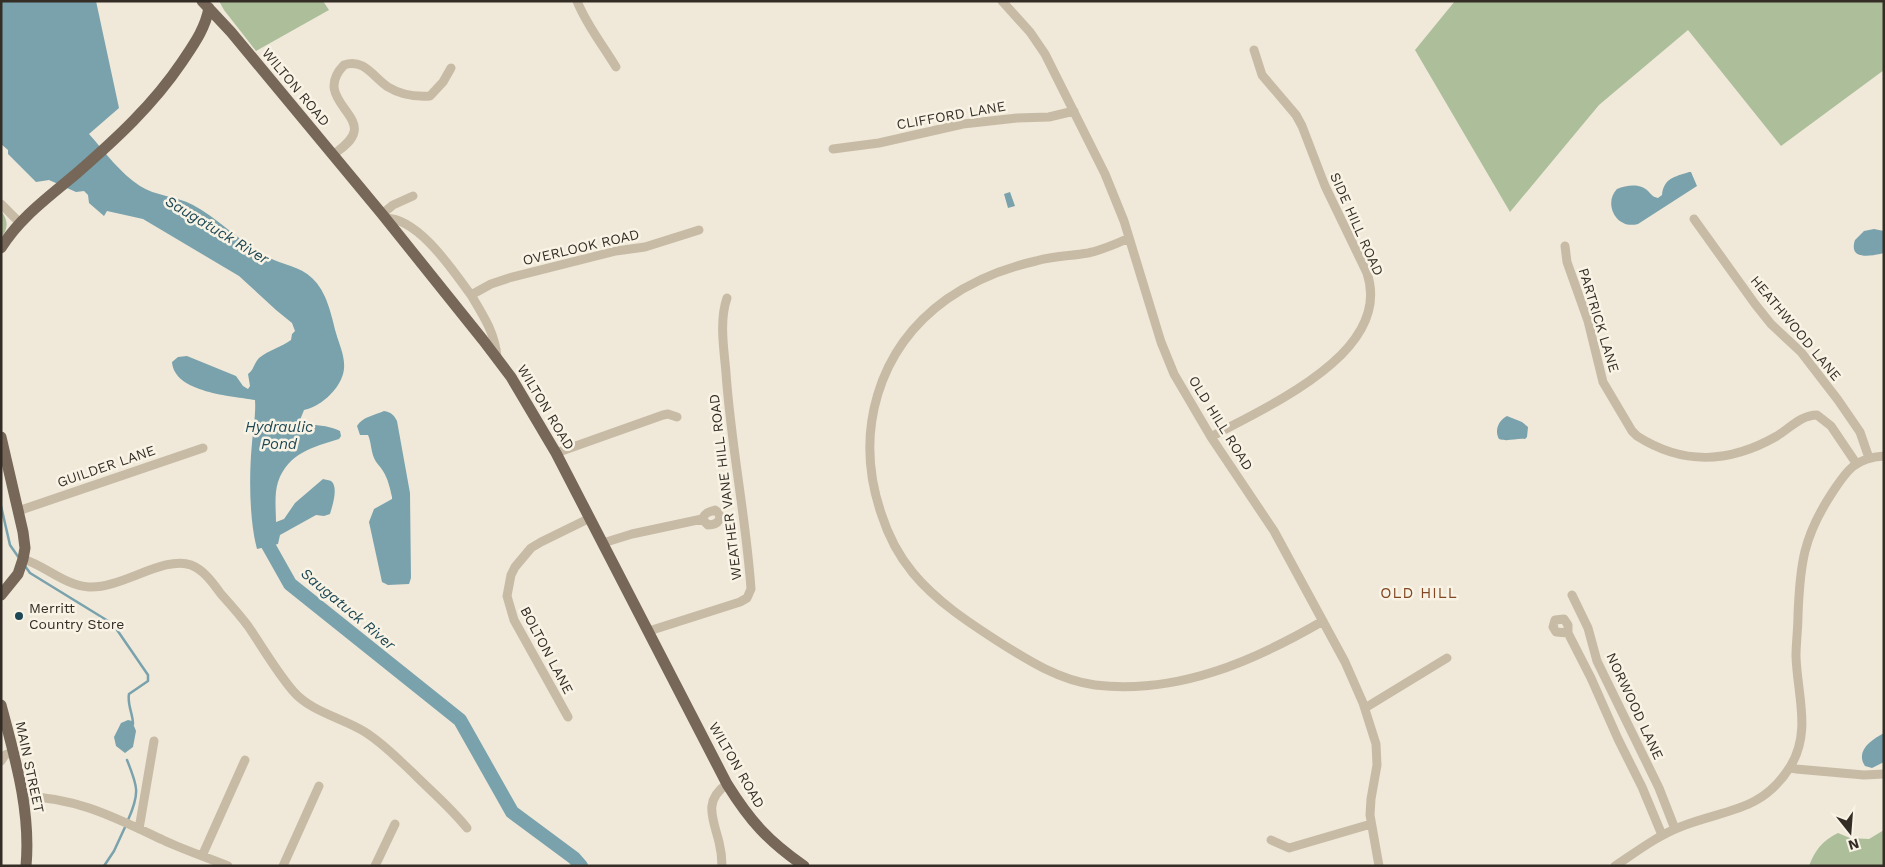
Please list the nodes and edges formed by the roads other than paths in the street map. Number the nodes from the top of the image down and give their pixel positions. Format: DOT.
graph roads {
  1 [pos="577,1"];
  2 [pos="1002,1"];
  3 [pos="207,3"];
  4 [pos="1254,50"];
  5 [pos="616,67"];
  6 [pos="451,68"];
  7 [pos="1074,111"];
  8 [pos="833,149"];
  9 [pos="333,155"];
  10 [pos="413,196"];
  11 [pos="1,204"];
  12 [pos="384,216"];
  13 [pos="1694,219"];
  14 [pos="20,223"];
  15 [pos="699,230"];
  16 [pos="1129,238"];
  17 [pos="1565,246"];
  18 [pos="1,248"];
  19 [pos="471,295"];
  20 [pos="727,298"];
  21 [pos="497,357"];
  22 [pos="677,417"];
  23 [pos="1,437"];
  24 [pos="1211,437"];
  25 [pos="203,448"];
  26 [pos="556,453"];
  27 [pos="1884,456"];
  28 [pos="1869,458"];
  29 [pos="1856,463"];
  30 [pos="18,511"];
  31 [pos="590,518"];
  32 [pos="702,519"];
  33 [pos="603,543"];
  34 [pos="23,558"];
  35 [pos="1,595"];
  36 [pos="1572,595"];
  37 [pos="1323,621"];
  38 [pos="649,631"];
  39 [pos="1568,633"];
  40 [pos="1448,658"];
  41 [pos="1,705"];
  42 [pos="1364,708"];
  43 [pos="568,717"];
  44 [pos="154,741"];
  45 [pos="13,752"];
  46 [pos="245,760"];
  47 [pos="1,761"];
  48 [pos="1790,767"];
  49 [pos="1884,774"];
  50 [pos="727,784"];
  51 [pos="319,786"];
  52 [pos="23,797"];
  53 [pos="395,824"];
  54 [pos="1371,824"];
  55 [pos="131,825"];
  56 [pos="467,828"];
  57 [pos="1675,829"];
  58 [pos="1662,835"];
  59 [pos="1271,840"];
  60 [pos="202,856"];
  61 [pos="26,866"];
  62 [pos="228,866"];
  63 [pos="283,866"];
  64 [pos="375,866"];
  65 [pos="722,866"];
  66 [pos="804,866"];
  67 [pos="1379,866"];
  68 [pos="1616,866"];
  1 -- 5 [label="street"];
  2 -- 7 [label="street, OLD HILL ROAD"];
  3 -- 9 [label="main road, WILTON ROAD"];
  3 -- 14 [label="main road"];
  4 -- 24 [label="street, SIDE HILL ROAD"];
  6 -- 9 [label="street"];
  7 -- 8 [label="street, CLIFFORD LANE"];
  7 -- 16 [label="street, OLD HILL ROAD"];
  9 -- 12 [label="main road, WILTON ROAD"];
  10 -- 12 [label="street"];
  11 -- 14 [label="street"];
  12 -- 19 [label="street"];
  12 -- 21 [label="main road, WILTON ROAD"];
  13 -- 28 [label="street, HEATHWOOD LANE"];
  14 -- 18 [label="main road"];
  15 -- 19 [label="street, OVERLOOK ROAD"];
  16 -- 24 [label="street, OLD HILL ROAD"];
  16 -- 37 [label="street"];
  17 -- 29 [label="street, PARTRICK LANE"];
  19 -- 21 [label="street"];
  20 -- 38 [label="street, WEATHER VANE HILL ROAD"];
  21 -- 26 [label="main road, WILTON ROAD"];
  22 -- 26 [label="street"];
  23 -- 30 [label="main road"];
  24 -- 37 [label="street, OLD HILL ROAD"];
  25 -- 30 [label="street, GUILDER LANE"];
  26 -- 31 [label="main road, WILTON ROAD"];
  27 -- 28 [label="street"];
  28 -- 29 [label="street"];
  29 -- 48 [label="street"];
  30 -- 34 [label="main road"];
  31 -- 33 [label="main road, WILTON ROAD"];
  31 -- 43 [label="street, BOLTON LANE"];
  32 -- 33 [label="street"];
  33 -- 38 [label="main road, WILTON ROAD"];
  34 -- 35 [label="main road"];
  34 -- 56 [label="street"];
  36 -- 57 [label="street, NORWOOD LANE"];
  37 -- 42 [label="street, OLD HILL ROAD"];
  38 -- 50 [label="main road, WILTON ROAD"];
  39 -- 58 [label="street"];
  40 -- 42 [label="street"];
  41 -- 45 [label="main road, MAIN STREET"];
  42 -- 54 [label="street, OLD HILL ROAD"];
  44 -- 55 [label="street"];
  45 -- 47 [label="street"];
  45 -- 52 [label="main road, MAIN STREET"];
  46 -- 60 [label="street"];
  48 -- 49 [label="street"];
  48 -- 57 [label="street"];
  50 -- 65 [label="street"];
  50 -- 66 [label="main road, WILTON ROAD"];
  51 -- 63 [label="street"];
  52 -- 55 [label="street"];
  52 -- 61 [label="main road, MAIN STREET"];
  53 -- 64 [label="street"];
  54 -- 59 [label="street"];
  54 -- 67 [label="street, OLD HILL ROAD"];
  55 -- 60 [label="street"];
  57 -- 58 [label="street"];
  58 -- 68 [label="street"];
  60 -- 62 [label="street"];
}
